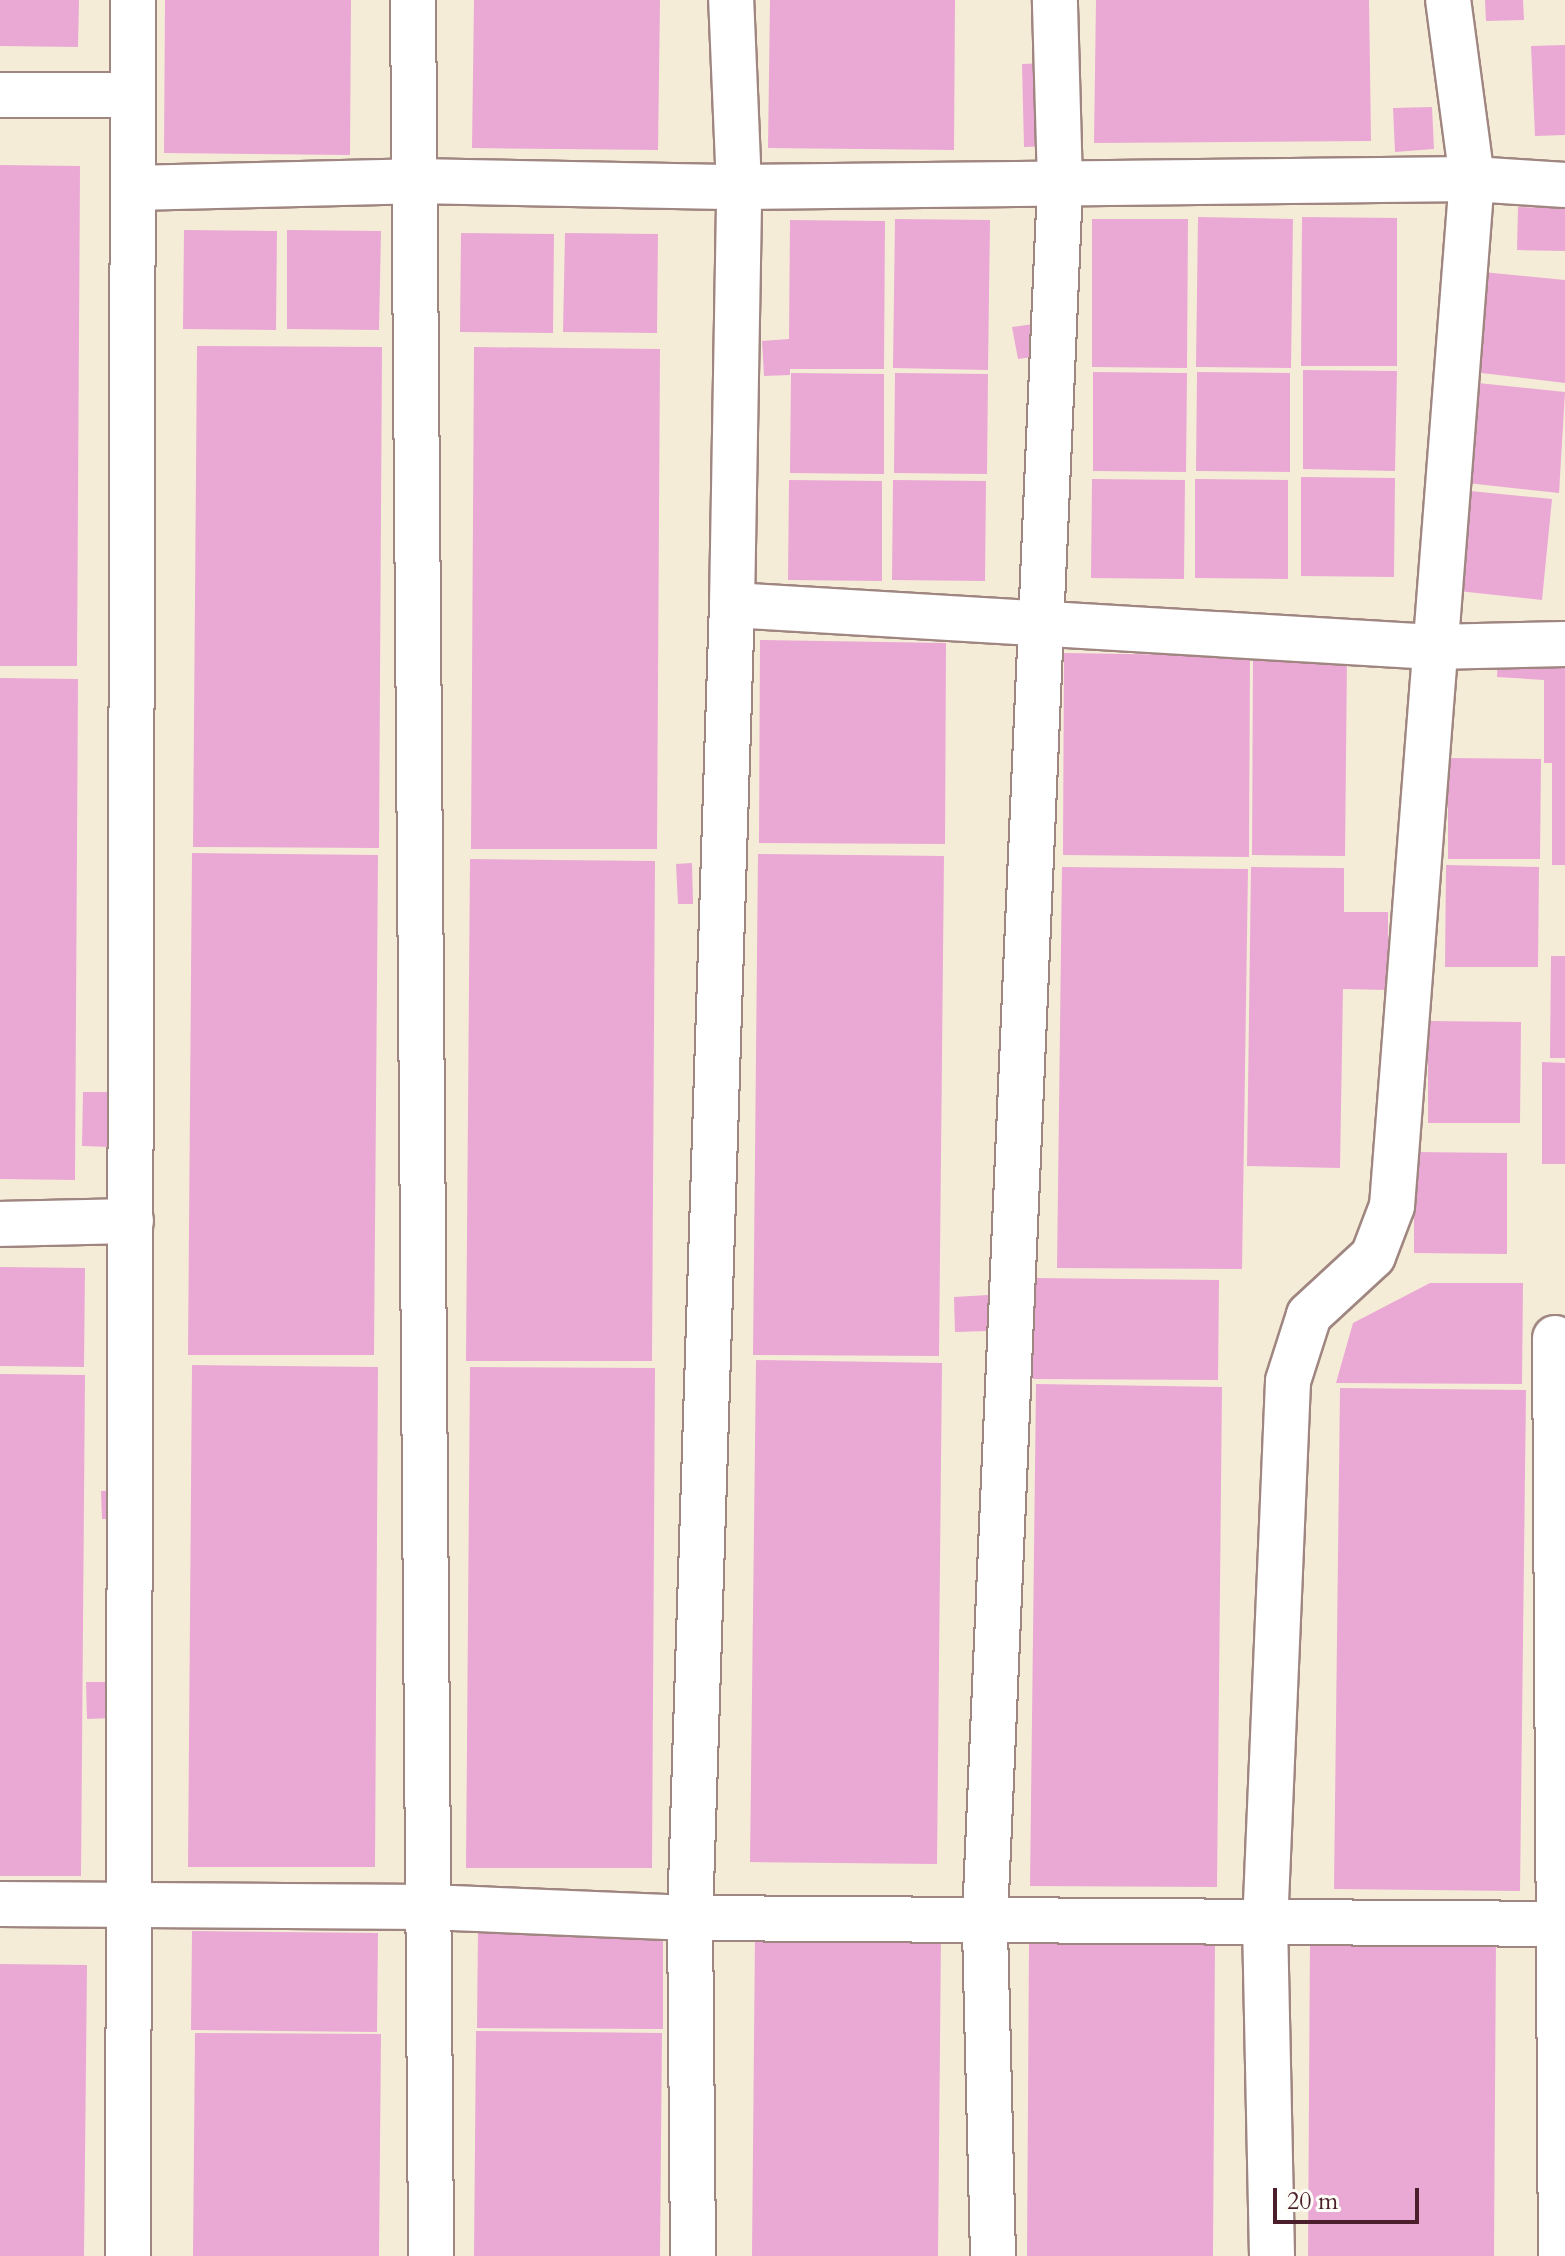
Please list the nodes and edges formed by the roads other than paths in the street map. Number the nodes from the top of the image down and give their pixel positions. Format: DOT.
graph roads {
  1 [pos="133,0"];
  2 [pos="413,0"];
  3 [pos="731,0"];
  4 [pos="1055,0"];
  5 [pos="1448,0"];
  6 [pos="0,95"];
  7 [pos="133,95"];
  8 [pos="1472,179"];
  9 [pos="414,181"];
  10 [pos="1060,184"];
  11 [pos="1565,185"];
  12 [pos="739,187"];
  13 [pos="133,188"];
  14 [pos="732,605"];
  15 [pos="1044,621"];
  16 [pos="1565,644"];
  17 [pos="1433,647"];
  18 [pos="131,1221"];
  19 [pos="0,1224"];
  20 [pos="1555,1338"];
  21 [pos="0,1904"];
  22 [pos="129,1905"];
  23 [pos="428,1907"];
  24 [pos="690,1918"];
  25 [pos="985,1918"];
  26 [pos="1562,1924"];
  27 [pos="1265,1926"];
  28 [pos="128,2256"];
  29 [pos="431,2256"];
  30 [pos="693,2256"];
  31 [pos="993,2256"];
  32 [pos="1272,2256"];
  33 [pos="1561,2256"];
  1 -- 7 [label="street"];
  2 -- 9 [label="street"];
  3 -- 12 [label="street"];
  4 -- 10 [label="street"];
  5 -- 8 [label="street"];
  6 -- 7 [label="street"];
  7 -- 13 [label="street"];
  8 -- 10 [label="street"];
  8 -- 11 [label="street"];
  8 -- 17 [label="street"];
  9 -- 12 [label="street"];
  9 -- 13 [label="street"];
  9 -- 23 [label="street"];
  10 -- 12 [label="street"];
  10 -- 15 [label="street"];
  12 -- 14 [label="street"];
  13 -- 18 [label="street"];
  14 -- 15 [label="street"];
  14 -- 24 [label="street"];
  15 -- 17 [label="street"];
  15 -- 25 [label="street"];
  16 -- 17 [label="street"];
  17 -- 27 [label="street"];
  18 -- 19 [label="street"];
  18 -- 22 [label="street"];
  20 -- 26 [label="street"];
  21 -- 22 [label="street"];
  22 -- 23 [label="street"];
  22 -- 28 [label="street"];
  23 -- 24 [label="street"];
  23 -- 29 [label="street"];
  24 -- 25 [label="street"];
  24 -- 30 [label="street"];
  25 -- 27 [label="street"];
  25 -- 31 [label="street"];
  26 -- 27 [label="street"];
  26 -- 33 [label="street"];
  27 -- 32 [label="street"];
}
